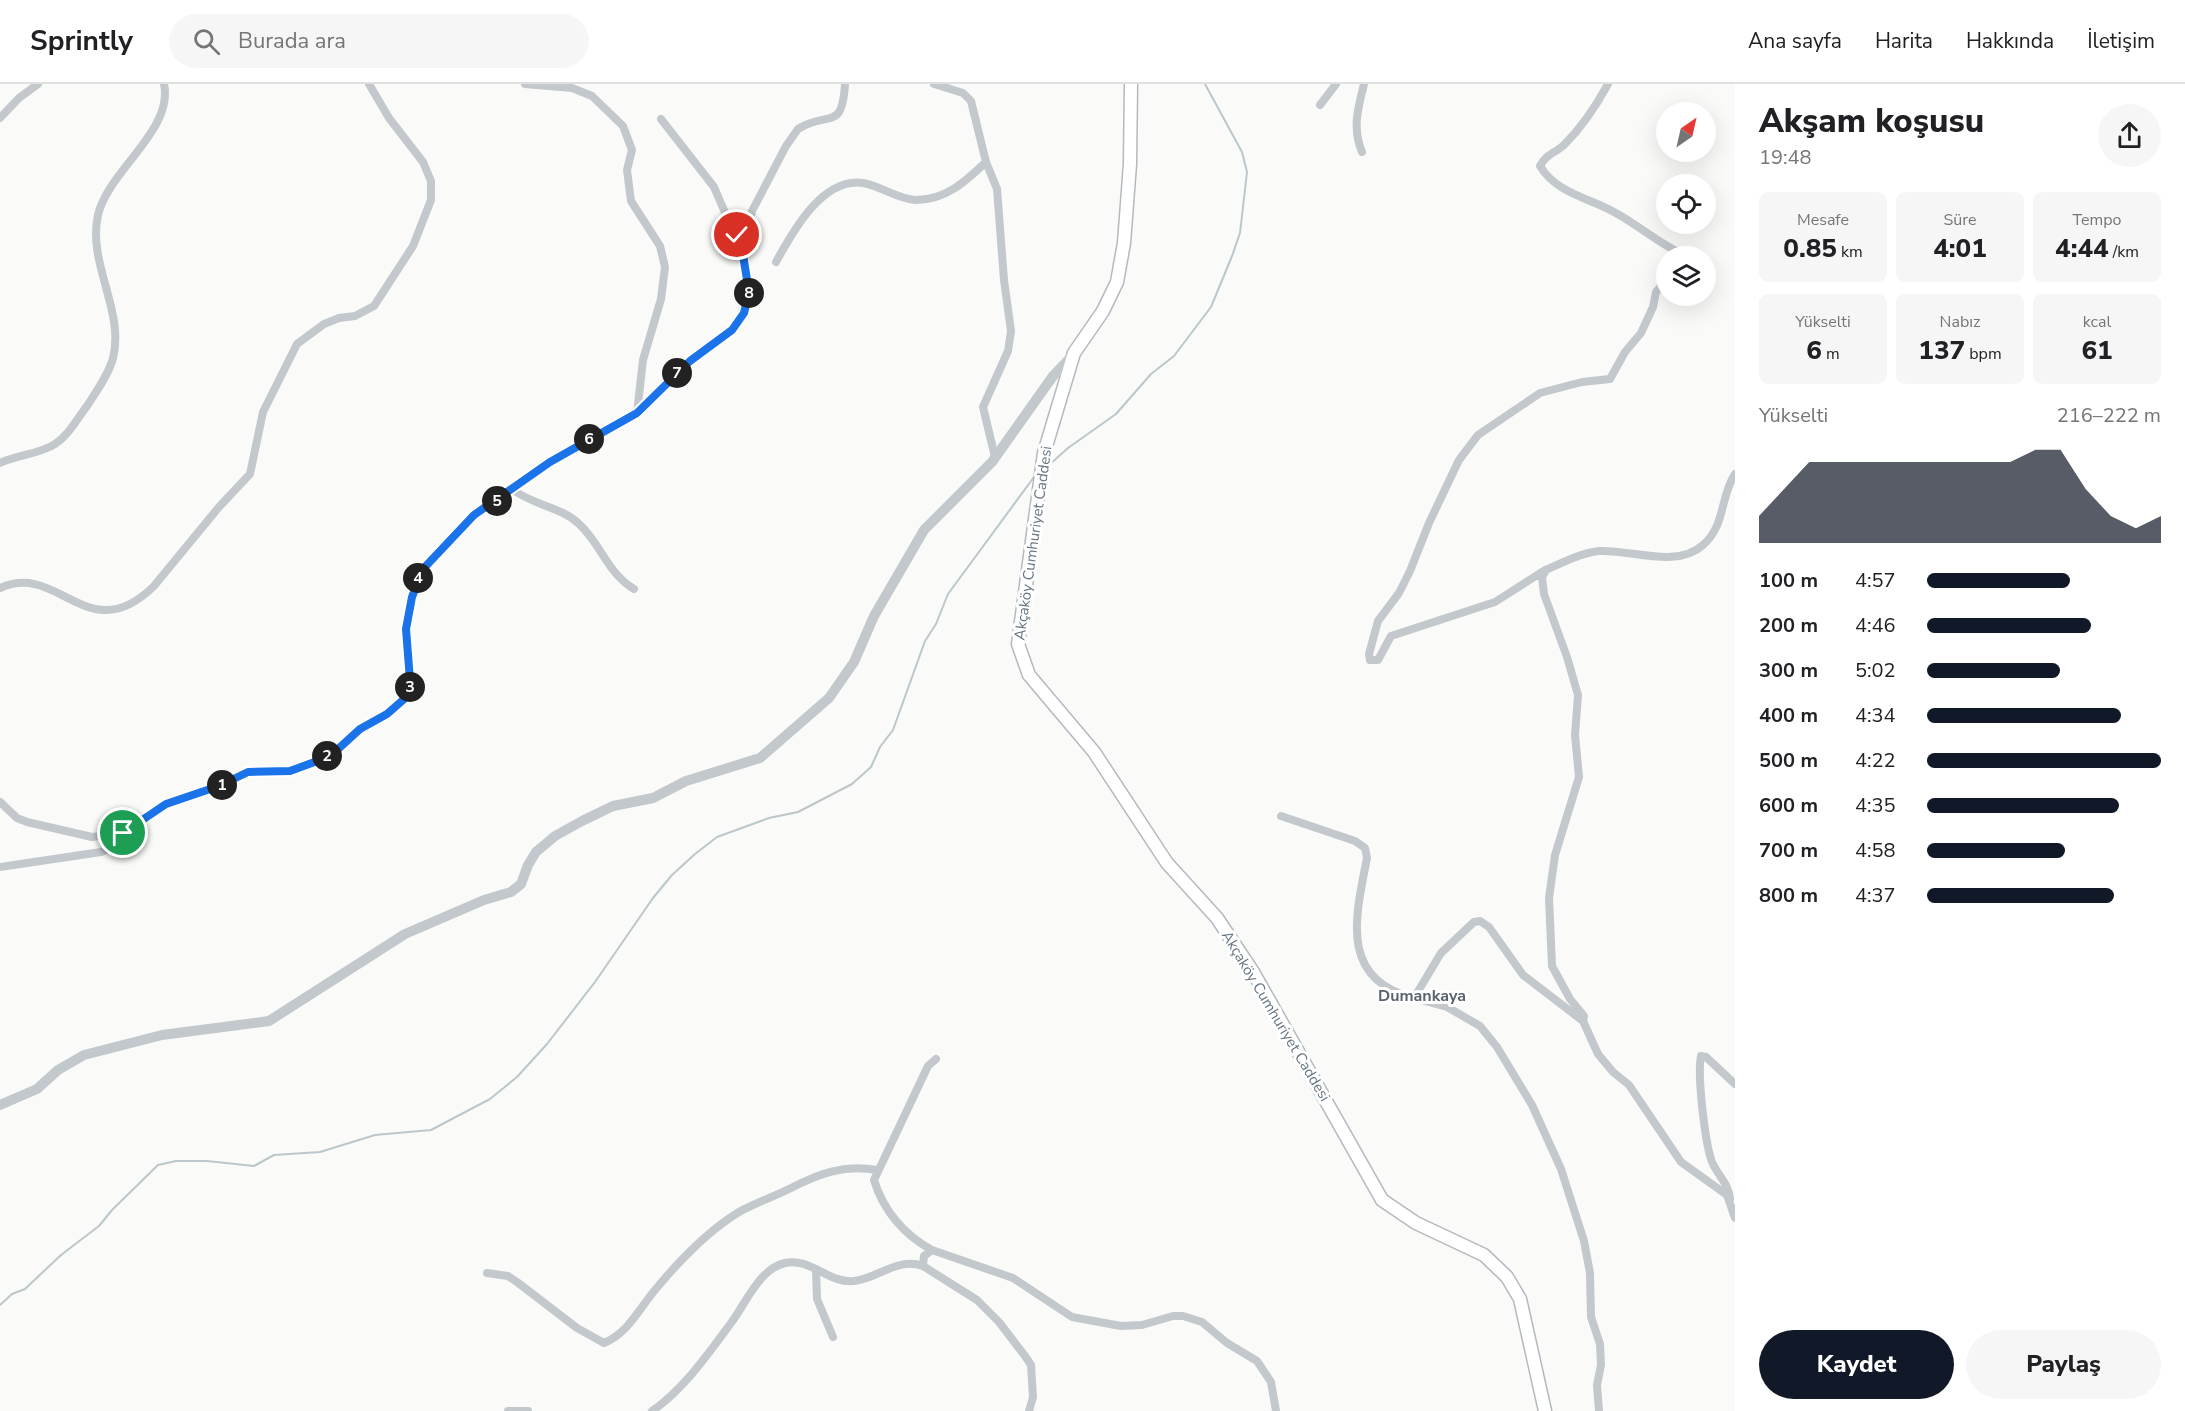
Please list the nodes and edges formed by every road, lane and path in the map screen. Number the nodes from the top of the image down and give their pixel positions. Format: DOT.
graph roads {
  1 [pos="38,84"];
  2 [pos="164,84"];
  3 [pos="369,84"];
  4 [pos="525,84"];
  5 [pos="844,84"];
  6 [pos="934,84"];
  7 [pos="1131,84"];
  8 [pos="1336,84"];
  9 [pos="1364,84"];
  10 [pos="1608,84"];
  11 [pos="1320,105"];
  12 [pos="0,118"];
  13 [pos="661,119"];
  14 [pos="1362,152"];
  15 [pos="986,162"];
  16 [pos="1665,246"];
  17 [pos="743,255"];
  18 [pos="776,262"];
  19 [pos="1656,292"];
  20 [pos="1074,353"];
  21 [pos="637,413"];
  22 [pos="995,457"];
  23 [pos="0,463"];
  24 [pos="1735,474"];
  25 [pos="512,489"];
  26 [pos="1546,570"];
  27 [pos="0,588"];
  28 [pos="634,589"];
  29 [pos="0,802"];
  30 [pos="1281,816"];
  31 [pos="132,829"];
  32 [pos="0,867"];
  33 [pos="1414,998"];
  34 [pos="1583,1021"];
  35 [pos="936,1059"];
  36 [pos="1735,1084"];
  37 [pos="0,1105"];
  38 [pos="877,1170"];
  39 [pos="1730,1199"];
  40 [pos="1735,1218"];
  41 [pos="932,1250"];
  42 [pos="923,1266"];
  43 [pos="816,1269"];
  44 [pos="488,1273"];
  45 [pos="833,1336"];
  46 [pos="508,1411"];
  47 [pos="528,1411"];
  48 [pos="652,1411"];
  49 [pos="1029,1411"];
  50 [pos="1276,1411"];
  51 [pos="1545,1411"];
  52 [pos="1599,1411"];
  1 -- 12 [label="street"];
  2 -- 23 [label="street"];
  3 -- 27 [label="street"];
  4 -- 21 [label="street"];
  5 -- 17 [label="street"];
  6 -- 15 [label="street"];
  7 -- 20 [label="main road, Akçaköy Cumhuriyet Caddesi"];
  8 -- 11 [label="street"];
  9 -- 14 [label="street"];
  10 -- 16 [label="street"];
  13 -- 17 [label="street"];
  15 -- 18 [label="street"];
  15 -- 22 [label="street"];
  17 -- 21 [label="street"];
  19 -- 26 [label="street"];
  20 -- 22 [label="street"];
  20 -- 51 [label="main road, Akçaköy Cumhuriyet Caddesi"];
  21 -- 25 [label="street"];
  22 -- 37 [label="street"];
  24 -- 26 [label="street"];
  25 -- 28 [label="street"];
  25 -- 31 [label="street"];
  26 -- 34 [label="street"];
  29 -- 31 [label="street"];
  30 -- 33 [label="street"];
  31 -- 32 [label="street"];
  33 -- 34 [label="street"];
  33 -- 52 [label="street"];
  34 -- 39 [label="street"];
  35 -- 38 [label="street"];
  36 -- 39 [label="street"];
  38 -- 41 [label="street"];
  38 -- 44 [label="street"];
  39 -- 40 [label="street"];
  41 -- 42 [label="street"];
  41 -- 50 [label="street"];
  42 -- 43 [label="street"];
  42 -- 49 [label="street"];
  43 -- 45 [label="street"];
  43 -- 48 [label="street"];
  46 -- 47 [label="street"];
}
